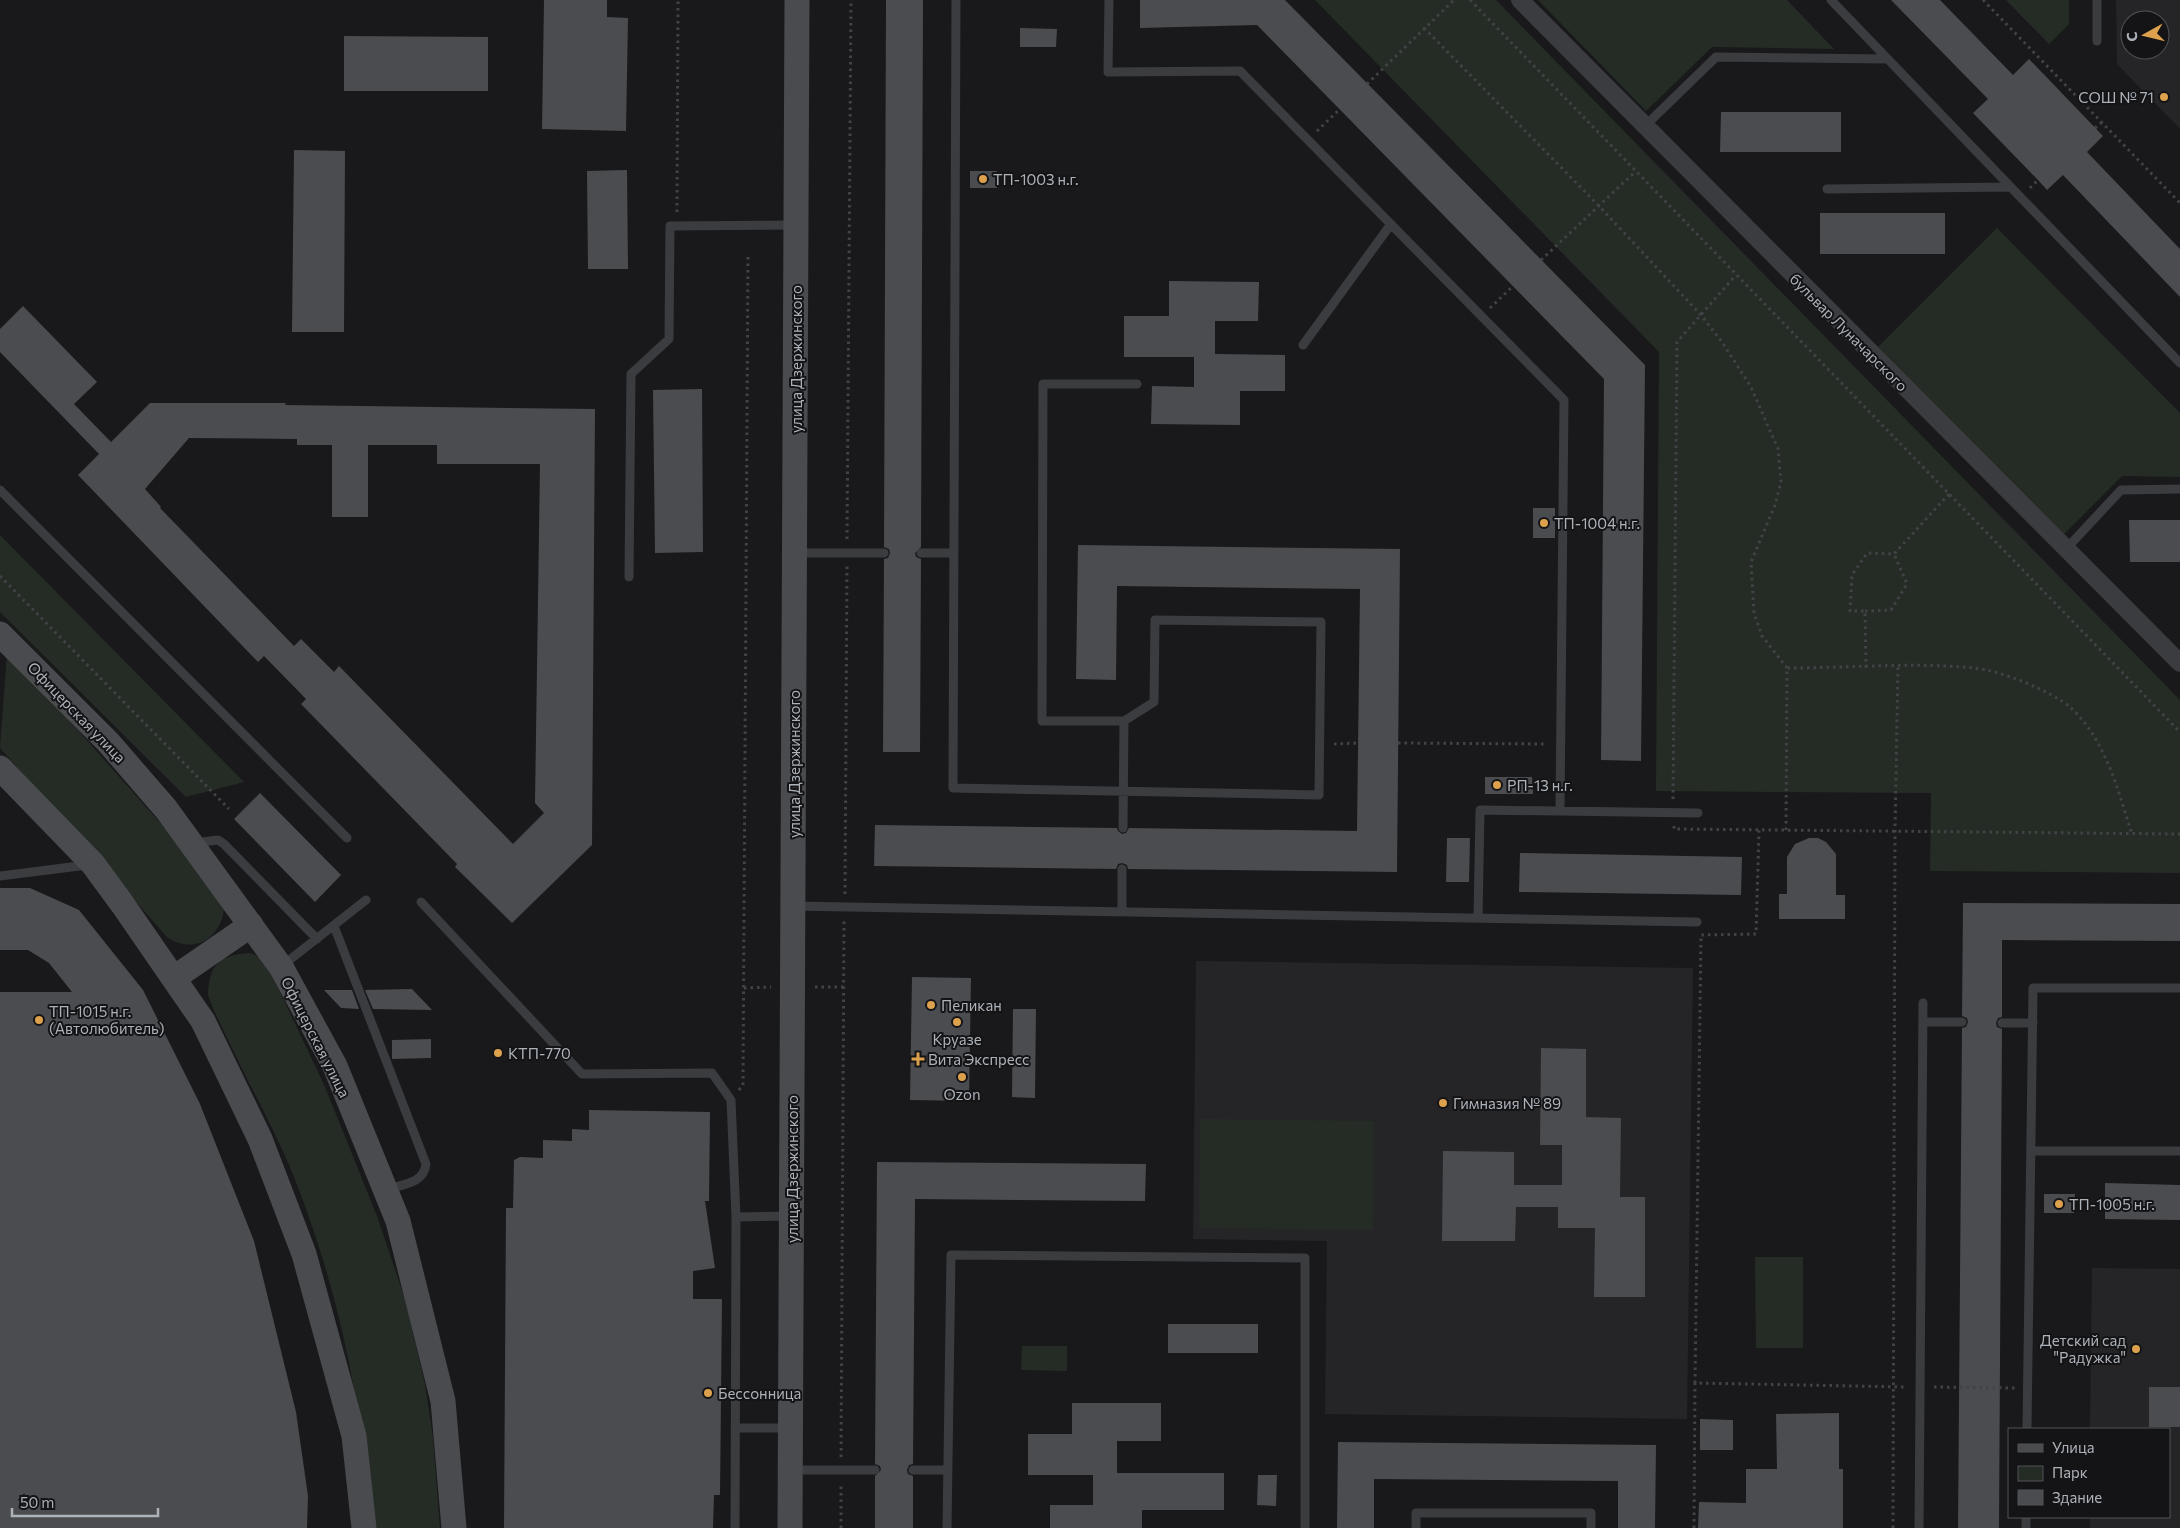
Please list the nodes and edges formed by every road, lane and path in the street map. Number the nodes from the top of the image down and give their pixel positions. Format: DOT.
graph roads {
  1 [pos="678,0"];
  2 [pos="797,0"];
  3 [pos="851,0"];
  4 [pos="956,0"];
  5 [pos="1109,0"];
  6 [pos="1454,0"];
  7 [pos="1470,0"];
  8 [pos="1520,0"];
  9 [pos="1831,0"];
  10 [pos="1983,0"];
  11 [pos="2097,0"];
  12 [pos="1424,28"];
  13 [pos="2097,42"];
  14 [pos="1887,59"];
  15 [pos="1367,84"];
  16 [pos="1340,109"];
  17 [pos="2102,122"];
  18 [pos="1644,127"];
  19 [pos="2095,128"];
  20 [pos="1308,140"];
  21 [pos="1636,171"];
  22 [pos="2011,187"];
  23 [pos="1828,189"];
  24 [pos="2180,202"];
  25 [pos="1599,206"];
  26 [pos="677,214"];
  27 [pos="1391,224"];
  28 [pos="796,226"];
  29 [pos="748,252"];
  30 [pos="1541,260"];
  31 [pos="1736,275"];
  32 [pos="1513,286"];
  33 [pos="1701,315"];
  34 [pos="1481,316"];
  35 [pos="1303,345"];
  36 [pos="2180,362"];
  37 [pos="1137,384"];
  38 [pos="2180,489"];
  39 [pos="0,490"];
  40 [pos="1949,494"];
  41 [pos="2066,549"];
  42 [pos="795,553"];
  43 [pos="847,553"];
  44 [pos="884,553"];
  45 [pos="921,553"];
  46 [pos="954,553"];
  47 [pos="1894,554"];
  48 [pos="0,576"];
  49 [pos="628,577"];
  50 [pos="1865,611"];
  51 [pos="0,634"];
  52 [pos="2180,663"];
  53 [pos="1898,666"];
  54 [pos="1787,668"];
  55 [pos="1866,668"];
  56 [pos="1124,721"];
  57 [pos="2180,732"];
  58 [pos="1358,743"];
  59 [pos="1398,743"];
  60 [pos="1320,744"];
  61 [pos="1561,744"];
  62 [pos="0,768"];
  63 [pos="1123,792"];
  64 [pos="230,809"];
  65 [pos="1560,812"];
  66 [pos="1673,813"];
  67 [pos="1698,813"];
  68 [pos="1123,828"];
  69 [pos="1706,829"];
  70 [pos="1759,830"];
  71 [pos="1786,830"];
  72 [pos="1895,831"];
  73 [pos="2132,834"];
  74 [pos="2180,834"];
  75 [pos="348,838"];
  76 [pos="192,844"];
  77 [pos="93,864"];
  78 [pos="1122,869"];
  79 [pos="0,876"];
  80 [pos="366,900"];
  81 [pos="421,902"];
  82 [pos="793,906"];
  83 [pos="845,907"];
  84 [pos="1122,911"];
  85 [pos="1478,918"];
  86 [pos="1697,922"];
  87 [pos="251,925"];
  88 [pos="334,926"];
  89 [pos="317,939"];
  90 [pos="281,967"];
  91 [pos="174,978"];
  92 [pos="2180,988"];
  93 [pos="1923,1003"];
  94 [pos="1923,1022"];
  95 [pos="1962,1022"];
  96 [pos="2002,1022"];
  97 [pos="2033,1023"];
  98 [pos="743,1085"];
  99 [pos="2031,1151"];
  100 [pos="2180,1151"];
  101 [pos="385,1190"];
  102 [pos="791,1216"];
  103 [pos="736,1217"];
  104 [pos="1695,1383"];
  105 [pos="1895,1386"];
  106 [pos="1914,1387"];
  107 [pos="1933,1387"];
  108 [pos="2028,1388"];
  109 [pos="736,1428"];
  110 [pos="790,1428"];
  111 [pos="2027,1428"];
  112 [pos="790,1470"];
  113 [pos="841,1470"];
  114 [pos="875,1470"];
  115 [pos="913,1470"];
  116 [pos="948,1470"];
  117 [pos="364,1528"];
  118 [pos="454,1528"];
  119 [pos="735,1528"];
  120 [pos="790,1528"];
  121 [pos="841,1528"];
  122 [pos="947,1528"];
  123 [pos="1305,1528"];
  124 [pos="1416,1528"];
  125 [pos="1591,1528"];
  126 [pos="1694,1528"];
  127 [pos="1893,1528"];
  128 [pos="1918,1528"];
  1 -- 26 [label="path"];
  2 -- 28 [label="main road, улица Дзержинского"];
  3 -- 43 [label="path"];
  4 -- 46 [label="lane"];
  5 -- 20 [label="lane"];
  6 -- 12 [label="path"];
  7 -- 21 [label="path"];
  8 -- 18 [label="street, бульвар Луначарского"];
  9 -- 14 [label="lane"];
  10 -- 17 [label="path"];
  11 -- 13 [label="lane"];
  12 -- 15 [label="path"];
  12 -- 25 [label="path"];
  14 -- 18 [label="lane"];
  14 -- 22 [label="lane"];
  16 -- 20 [label="path"];
  17 -- 19 [label="path"];
  17 -- 24 [label="path"];
  18 -- 41 [label="street, бульвар Луначарского"];
  20 -- 27 [label="lane"];
  21 -- 25 [label="path"];
  21 -- 31 [label="path"];
  22 -- 23 [label="lane"];
  22 -- 36 [label="lane"];
  25 -- 30 [label="path"];
  25 -- 33 [label="path"];
  27 -- 34 [label="lane"];
  27 -- 35 [label="lane"];
  28 -- 42 [label="main road, улица Дзержинского"];
  28 -- 49 [label="lane"];
  29 -- 98 [label="path"];
  31 -- 33 [label="path"];
  31 -- 40 [label="path"];
  32 -- 34 [label="path"];
  33 -- 54 [label="path"];
  33 -- 66 [label="path"];
  34 -- 61 [label="lane"];
  37 -- 56 [label="lane"];
  38 -- 41 [label="lane"];
  39 -- 75 [label="lane"];
  40 -- 47 [label="path"];
  40 -- 57 [label="path"];
  41 -- 52 [label="street, бульвар Луначарского"];
  42 -- 43 [label="lane"];
  42 -- 82 [label="main road, улица Дзержинского"];
  43 -- 44 [label="lane"];
  43 -- 83 [label="path"];
  45 -- 46 [label="lane"];
  46 -- 63 [label="lane"];
  47 -- 50 [label="path"];
  47 -- 50 [label="path"];
  48 -- 64 [label="path"];
  50 -- 55 [label="path"];
  51 -- 76 [label="main road, Офицерская улица"];
  53 -- 55 [label="path"];
  53 -- 72 [label="path"];
  53 -- 73 [label="path"];
  54 -- 55 [label="path"];
  54 -- 71 [label="path"];
  56 -- 60 [label="lane"];
  56 -- 63 [label="lane"];
  58 -- 60 [label="path"];
  59 -- 61 [label="path"];
  60 -- 63 [label="lane"];
  61 -- 65 [label="lane"];
  62 -- 77 [label="main road"];
  63 -- 68 [label="lane"];
  65 -- 66 [label="lane"];
  65 -- 85 [label="lane"];
  66 -- 67 [label="lane"];
  69 -- 70 [label="path"];
  70 -- 71 [label="path"];
  70 -- 104 [label="path"];
  71 -- 72 [label="path"];
  72 -- 73 [label="path"];
  72 -- 105 [label="path"];
  73 -- 74 [label="path"];
  76 -- 87 [label="main road, Офицерская улица"];
  76 -- 89 [label="lane"];
  77 -- 79 [label="lane"];
  77 -- 91 [label="main road"];
  78 -- 84 [label="lane"];
  80 -- 88 [label="lane"];
  81 -- 103 [label="lane"];
  82 -- 83 [label="lane"];
  82 -- 102 [label="main road, улица Дзержинского"];
  83 -- 84 [label="lane"];
  83 -- 113 [label="path"];
  84 -- 85 [label="lane"];
  85 -- 86 [label="lane"];
  87 -- 90 [label="main road, Офицерская улица"];
  87 -- 91 [label="main road"];
  88 -- 89 [label="lane"];
  88 -- 101 [label="lane"];
  89 -- 90 [label="lane"];
  90 -- 101 [label="main road, Офицерская улица"];
  91 -- 117 [label="main road"];
  92 -- 97 [label="lane"];
  93 -- 94 [label="lane"];
  94 -- 95 [label="lane"];
  94 -- 128 [label="lane"];
  96 -- 97 [label="lane"];
  97 -- 99 [label="lane"];
  99 -- 100 [label="lane"];
  99 -- 108 [label="lane"];
  101 -- 118 [label="main road, Офицерская улица"];
  102 -- 103 [label="lane"];
  102 -- 110 [label="main road, улица Дзержинского"];
  103 -- 109 [label="lane"];
  104 -- 105 [label="path"];
  104 -- 126 [label="path"];
  105 -- 106 [label="path"];
  105 -- 127 [label="path"];
  107 -- 108 [label="path"];
  108 -- 111 [label="lane"];
  109 -- 110 [label="lane"];
  109 -- 119 [label="lane"];
  110 -- 112 [label="main road, улица Дзержинского"];
  112 -- 113 [label="lane"];
  112 -- 120 [label="main road, улица Дзержинского"];
  113 -- 114 [label="lane"];
  113 -- 121 [label="path"];
  115 -- 116 [label="lane"];
  116 -- 122 [label="lane"];
  116 -- 123 [label="lane"];
  124 -- 125 [label="lane"];
}
